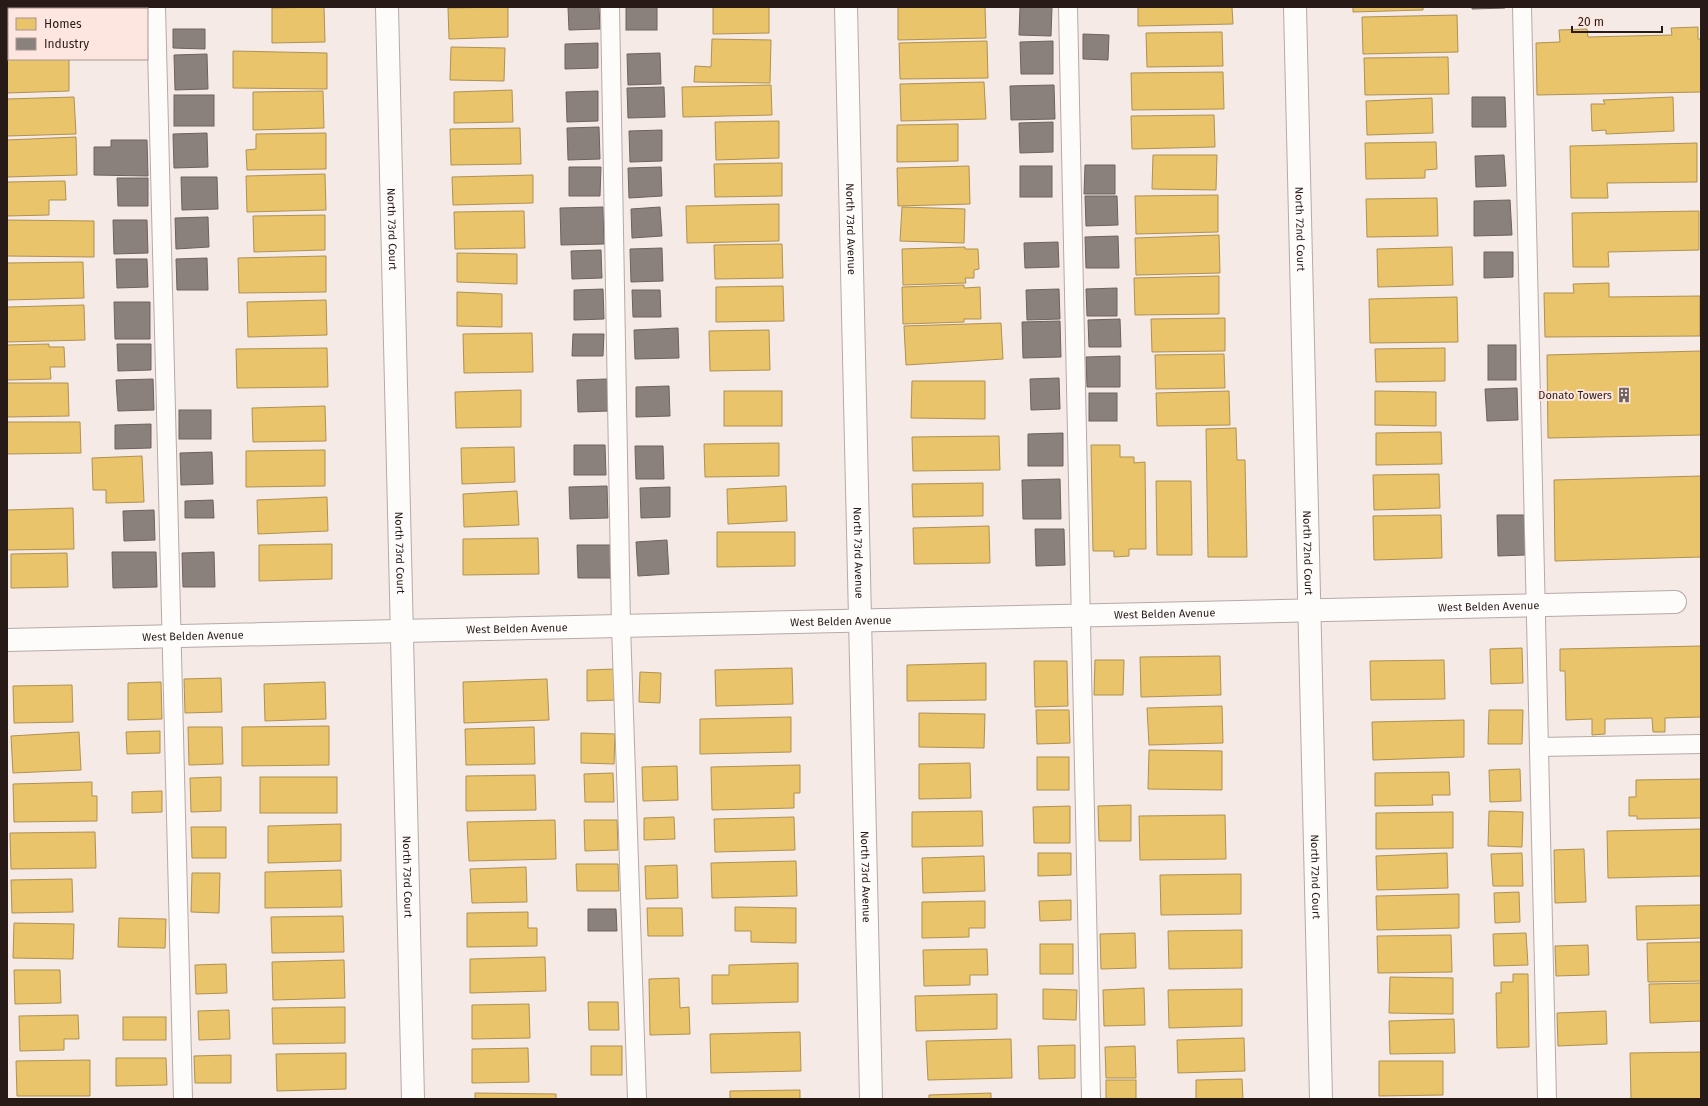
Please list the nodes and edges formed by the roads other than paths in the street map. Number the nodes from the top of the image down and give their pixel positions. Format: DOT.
graph roads {
  1 [pos="156,7"];
  2 [pos="387,7"];
  3 [pos="610,7"];
  4 [pos="846,7"];
  5 [pos="1068,7"];
  6 [pos="1295,7"];
  7 [pos="1522,7"];
  8 [pos="1675,602"];
  9 [pos="1536,605"];
  10 [pos="1309,610"];
  11 [pos="1080,615"];
  12 [pos="860,620"];
  13 [pos="621,626"];
  14 [pos="402,631"];
  15 [pos="172,636"];
  16 [pos="7,640"];
  17 [pos="1701,744"];
  18 [pos="1539,747"];
  19 [pos="183,1099"];
  20 [pos="413,1099"];
  21 [pos="636,1099"];
  22 [pos="871,1099"];
  23 [pos="1091,1099"];
  24 [pos="1321,1099"];
  25 [pos="1547,1099"];
  1 -- 15 [label="lane"];
  2 -- 14 [label="street, North 73rd Court"];
  3 -- 13 [label="lane"];
  4 -- 12 [label="street, North 73rd Avenue"];
  5 -- 11 [label="lane"];
  6 -- 10 [label="street, North 72nd Court"];
  7 -- 9 [label="lane"];
  8 -- 9 [label="street, West Belden Avenue"];
  9 -- 10 [label="street, West Belden Avenue"];
  9 -- 18 [label="lane"];
  10 -- 11 [label="street, West Belden Avenue"];
  10 -- 24 [label="street, North 72nd Court"];
  11 -- 12 [label="street, West Belden Avenue"];
  11 -- 23 [label="lane"];
  12 -- 13 [label="street, West Belden Avenue"];
  12 -- 22 [label="street, North 73rd Avenue"];
  13 -- 14 [label="street, West Belden Avenue"];
  13 -- 21 [label="lane"];
  14 -- 15 [label="street, West Belden Avenue"];
  14 -- 20 [label="street, North 73rd Court"];
  15 -- 16 [label="street, West Belden Avenue"];
  15 -- 19 [label="lane"];
  17 -- 18 [label="lane"];
  18 -- 25 [label="lane"];
}
